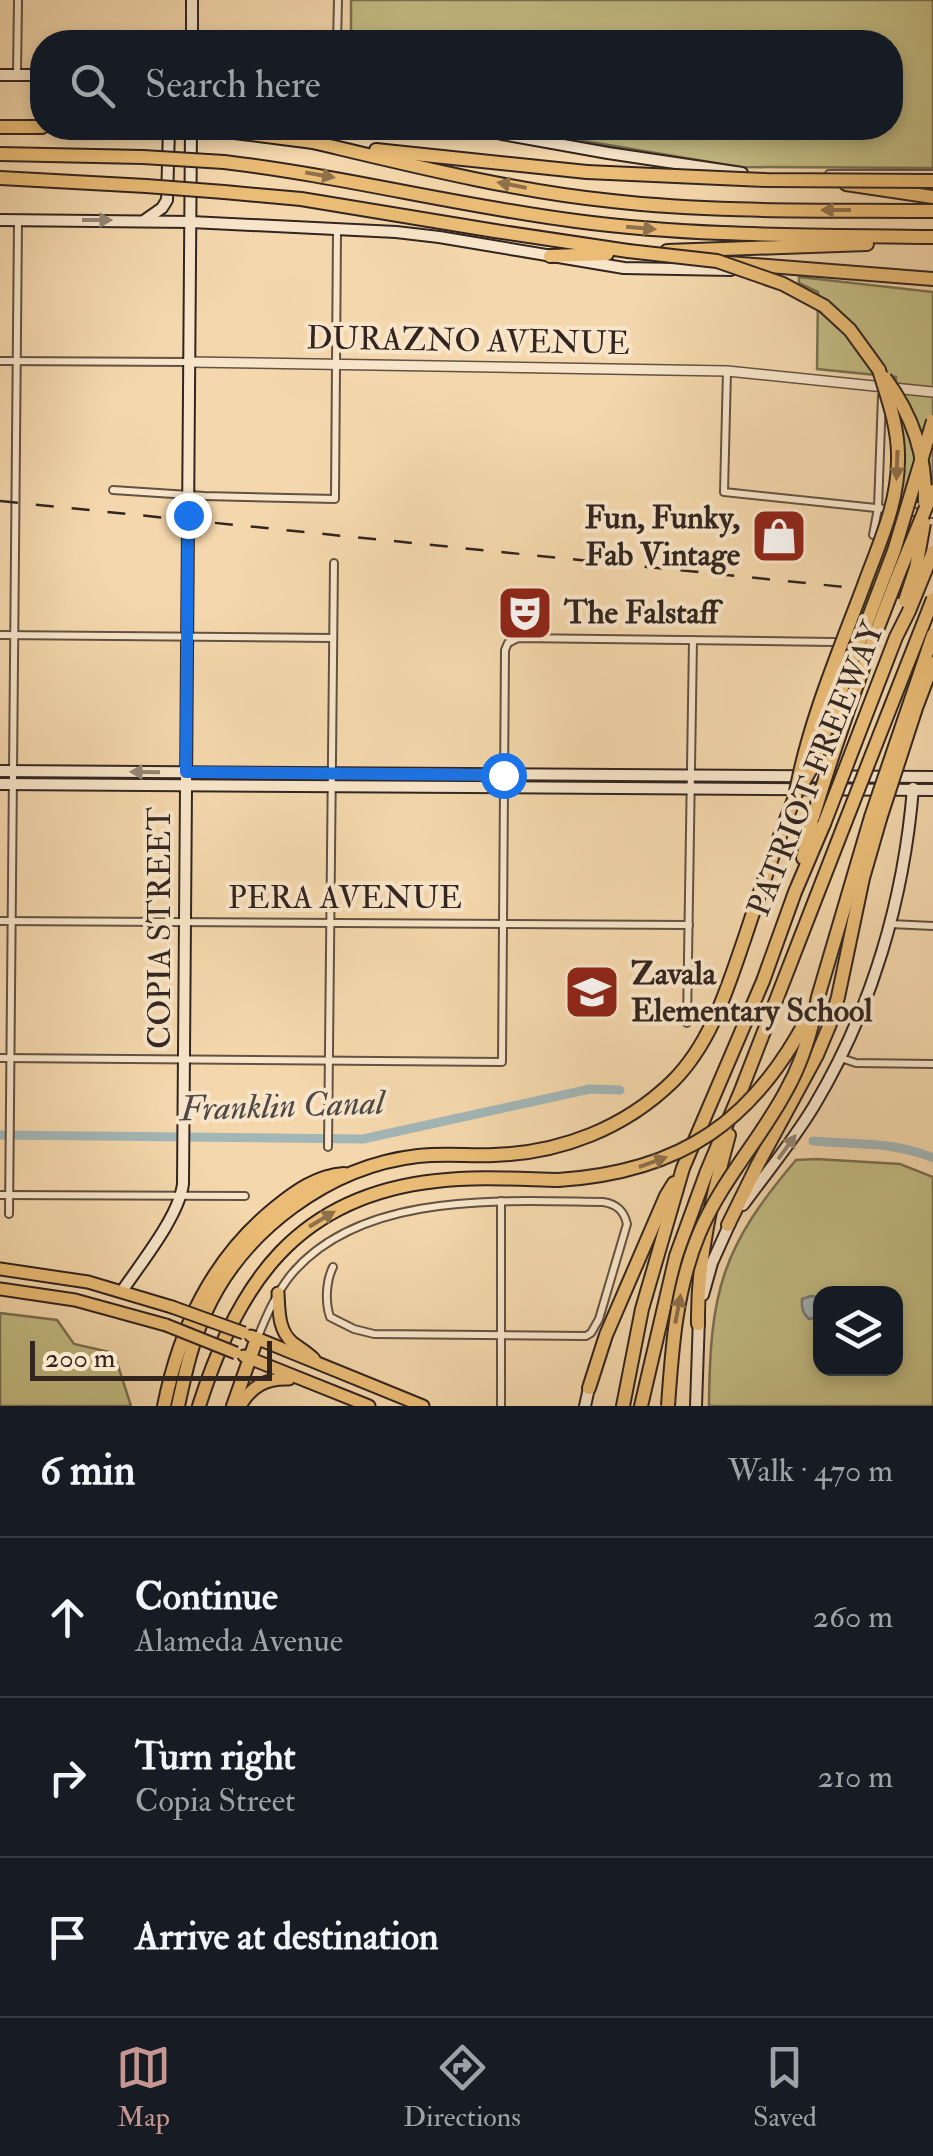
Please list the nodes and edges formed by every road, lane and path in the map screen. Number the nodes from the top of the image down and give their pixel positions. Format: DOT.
graph roads {
  1 [pos="18,0"];
  2 [pos="192,0"];
  3 [pos="338,0"];
  4 [pos="192,30"];
  5 [pos="337,30"];
  6 [pos="0,75"];
  7 [pos="18,75"];
  8 [pos="30,76"];
  9 [pos="0,126"];
  10 [pos="30,127"];
  11 [pos="168,140"];
  12 [pos="191,140"];
  13 [pos="296,140"];
  14 [pos="531,140"];
  15 [pos="313,142"];
  16 [pos="0,154"];
  17 [pos="778,174"];
  18 [pos="0,178"];
  19 [pos="933,178"];
  20 [pos="933,197"];
  21 [pos="933,211"];
  22 [pos="0,220"];
  23 [pos="18,220"];
  24 [pos="144,221"];
  25 [pos="191,222"];
  26 [pos="336,228"];
  27 [pos="933,240"];
  28 [pos="550,256"];
  29 [pos="716,262"];
  30 [pos="933,282"];
  31 [pos="0,361"];
  32 [pos="16,361"];
  33 [pos="189,362"];
  34 [pos="336,363"];
  35 [pos="879,370"];
  36 [pos="727,371"];
  37 [pos="882,387"];
  38 [pos="933,392"];
  39 [pos="933,421"];
  40 [pos="933,459"];
  41 [pos="114,490"];
  42 [pos="933,491"];
  43 [pos="188,495"];
  44 [pos="878,508"];
  45 [pos="933,514"];
  46 [pos="873,534"];
  47 [pos="894,551"];
  48 [pos="933,552"];
  49 [pos="334,562"];
  50 [pos="933,599"];
  51 [pos="0,635"];
  52 [pos="13,635"];
  53 [pos="933,635"];
  54 [pos="187,636"];
  55 [pos="896,637"];
  56 [pos="333,638"];
  57 [pos="693,640"];
  58 [pos="834,642"];
  59 [pos="933,663"];
  60 [pos="6,771"];
  61 [pos="186,772"];
  62 [pos="914,776"];
  63 [pos="933,777"];
  64 [pos="330,780"];
  65 [pos="503,781"];
  66 [pos="692,782"];
  67 [pos="6,784"];
  68 [pos="186,785"];
  69 [pos="914,790"];
  70 [pos="933,790"];
  71 [pos="795,796"];
  72 [pos="875,818"];
  73 [pos="819,821"];
  74 [pos="0,921"];
  75 [pos="12,921"];
  76 [pos="185,922"];
  77 [pos="330,923"];
  78 [pos="503,924"];
  79 [pos="890,924"];
  80 [pos="689,926"];
  81 [pos="933,926"];
  82 [pos="818,997"];
  83 [pos="687,1022"];
  84 [pos="840,1057"];
  85 [pos="0,1058"];
  86 [pos="10,1058"];
  87 [pos="184,1059"];
  88 [pos="330,1061"];
  89 [pos="933,1064"];
  90 [pos="742,1088"];
  91 [pos="328,1147"];
  92 [pos="683,1168"];
  93 [pos="356,1173"];
  94 [pos="4,1195"];
  95 [pos="181,1195"];
  96 [pos="245,1196"];
  97 [pos="501,1201"];
  98 [pos="8,1214"];
  99 [pos="728,1225"];
  100 [pos="333,1267"];
  101 [pos="0,1269"];
  102 [pos="0,1289"];
  103 [pos="122,1291"];
  104 [pos="278,1293"];
  105 [pos="74,1300"];
  106 [pos="698,1324"];
  107 [pos="500,1335"];
  108 [pos="250,1336"];
  109 [pos="250,1359"];
  110 [pos="317,1363"];
  111 [pos="300,1379"];
  112 [pos="588,1388"];
  113 [pos="164,1406"];
  114 [pos="178,1406"];
  115 [pos="202,1406"];
  116 [pos="236,1406"];
  117 [pos="369,1406"];
  118 [pos="423,1406"];
  119 [pos="501,1406"];
  120 [pos="586,1406"];
  121 [pos="623,1406"];
  122 [pos="644,1406"];
  123 [pos="668,1406"];
  124 [pos="696,1406"];
  1 -- 7 [label="street"];
  2 -- 4 [label="main road"];
  3 -- 5 [label="street"];
  6 -- 7 [label="main road"];
  7 -- 8 [label="main road"];
  9 -- 10 [label="highway"];
  11 -- 24 [label="main road"];
  12 -- 25 [label="main road, COPIA STREET"];
  13 -- 15 [label="highway, bridge"];
  14 -- 17 [label="main road"];
  15 -- 19 [label="highway, bridge"];
  21 -- 15 [label="highway, one-way"];
  16 -- 27 [label="highway, one-way, bridge"];
  17 -- 19 [label="street"];
  17 -- 20 [label="highway"];
  18 -- 29 [label="highway, bridge"];
  22 -- 23 [label="main road"];
  23 -- 24 [label="main road, one-way"];
  23 -- 32 [label="street"];
  24 -- 25 [label="main road"];
  25 -- 26 [label="main road"];
  25 -- 33 [label="main road, COPIA STREET"];
  26 -- 28 [label="main road"];
  26 -- 34 [label="street"];
  27 -- 28 [label="highway"];
  28 -- 30 [label="main road"];
  29 -- 30 [label="highway, bridge"];
  29 -- 35 [label="highway, bridge"];
  31 -- 32 [label="street, DURAZNO AVENUE"];
  32 -- 33 [label="street, DURAZNO AVENUE"];
  32 -- 52 [label="street"];
  33 -- 34 [label="street, DURAZNO AVENUE"];
  33 -- 43 [label="main road, COPIA STREET"];
  34 -- 36 [label="street, DURAZNO AVENUE"];
  34 -- 43 [label="street"];
  35 -- 55 [label="highway, bridge"];
  35 -- 71 [label="highway, one-way, bridge"];
  36 -- 37 [label="street, DURAZNO AVENUE"];
  36 -- 44 [label="street"];
  37 -- 38 [label="street, DURAZNO AVENUE"];
  37 -- 44 [label="street"];
  39 -- 47 [label="highway, bridge"];
  40 -- 47 [label="highway, bridge"];
  41 -- 43 [label="street"];
  42 -- 73 [label="highway, bridge"];
  43 -- 54 [label="main road, COPIA STREET"];
  44 -- 45 [label="street"];
  44 -- 46 [label="street"];
  47 -- 71 [label="highway, bridge"];
  48 -- 55 [label="highway, PATRIOT FREEWAY, bridge"];
  49 -- 56 [label="street"];
  50 -- 90 [label="highway, PATRIOT FREEWAY, bridge"];
  51 -- 52 [label="street"];
  52 -- 54 [label="street"];
  52 -- 60 [label="street"];
  53 -- 72 [label="highway, bridge"];
  54 -- 56 [label="street"];
  54 -- 61 [label="main road, COPIA STREET"];
  55 -- 73 [label="highway, PATRIOT FREEWAY, bridge"];
  56 -- 64 [label="street"];
  57 -- 58 [label="street"];
  57 -- 65 [label="street"];
  57 -- 66 [label="street"];
  59 -- 72 [label="highway, bridge"];
  61 -- 60 [label="main road, one-way"];
  60 -- 67 [label="street"];
  61 -- 64 [label="main road"];
  61 -- 68 [label="main road, COPIA STREET"];
  62 -- 63 [label="main road"];
  62 -- 66 [label="main road"];
  62 -- 69 [label="main road"];
  64 -- 65 [label="main road"];
  64 -- 68 [label="main road"];
  64 -- 77 [label="street"];
  65 -- 66 [label="main road"];
  65 -- 78 [label="street"];
  66 -- 69 [label="main road"];
  66 -- 80 [label="street"];
  67 -- 68 [label="main road"];
  67 -- 75 [label="street"];
  68 -- 76 [label="main road, COPIA STREET"];
  69 -- 70 [label="main road"];
  69 -- 79 [label="main road"];
  71 -- 93 [label="highway"];
  72 -- 82 [label="highway"];
  72 -- 99 [label="highway"];
  73 -- 92 [label="highway, PATRIOT FREEWAY"];
  74 -- 75 [label="street, PERA AVENUE"];
  75 -- 76 [label="street, PERA AVENUE"];
  75 -- 86 [label="street"];
  76 -- 77 [label="street, PERA AVENUE"];
  76 -- 87 [label="main road, COPIA STREET"];
  77 -- 78 [label="street, PERA AVENUE"];
  77 -- 88 [label="street"];
  78 -- 80 [label="street, PERA AVENUE"];
  78 -- 88 [label="street"];
  79 -- 81 [label="street"];
  79 -- 84 [label="main road"];
  80 -- 83 [label="street"];
  115 -- 82 [label="highway, one-way, bridge"];
  123 -- 82 [label="highway, one-way, bridge"];
  84 -- 89 [label="street"];
  99 -- 84 [label="main road, one-way"];
  85 -- 86 [label="street"];
  86 -- 87 [label="street"];
  86 -- 94 [label="street"];
  87 -- 88 [label="street"];
  87 -- 95 [label="main road, COPIA STREET"];
  88 -- 91 [label="street"];
  90 -- 106 [label="highway"];
  90 -- 122 [label="highway, PATRIOT FREEWAY"];
  92 -- 112 [label="highway"];
  92 -- 121 [label="highway, PATRIOT FREEWAY"];
  93 -- 113 [label="highway"];
  93 -- 114 [label="highway"];
  94 -- 95 [label="street"];
  94 -- 98 [label="street"];
  95 -- 96 [label="street"];
  95 -- 103 [label="main road, COPIA STREET"];
  97 -- 104 [label="street"];
  97 -- 107 [label="street"];
  97 -- 107 [label="street"];
  99 -- 106 [label="main road"];
  100 -- 107 [label="street"];
  101 -- 103 [label="main road"];
  102 -- 105 [label="main road"];
  103 -- 105 [label="main road"];
  103 -- 108 [label="main road, bridge"];
  104 -- 108 [label="street"];
  104 -- 110 [label="main road"];
  105 -- 109 [label="main road, bridge"];
  106 -- 124 [label="main road"];
  107 -- 119 [label="street"];
  108 -- 109 [label="highway"];
  108 -- 110 [label="main road"];
  109 -- 111 [label="main road"];
  109 -- 116 [label="highway"];
  110 -- 118 [label="main road"];
  111 -- 116 [label="main road"];
  111 -- 117 [label="main road"];
  112 -- 120 [label="main road"];
}
